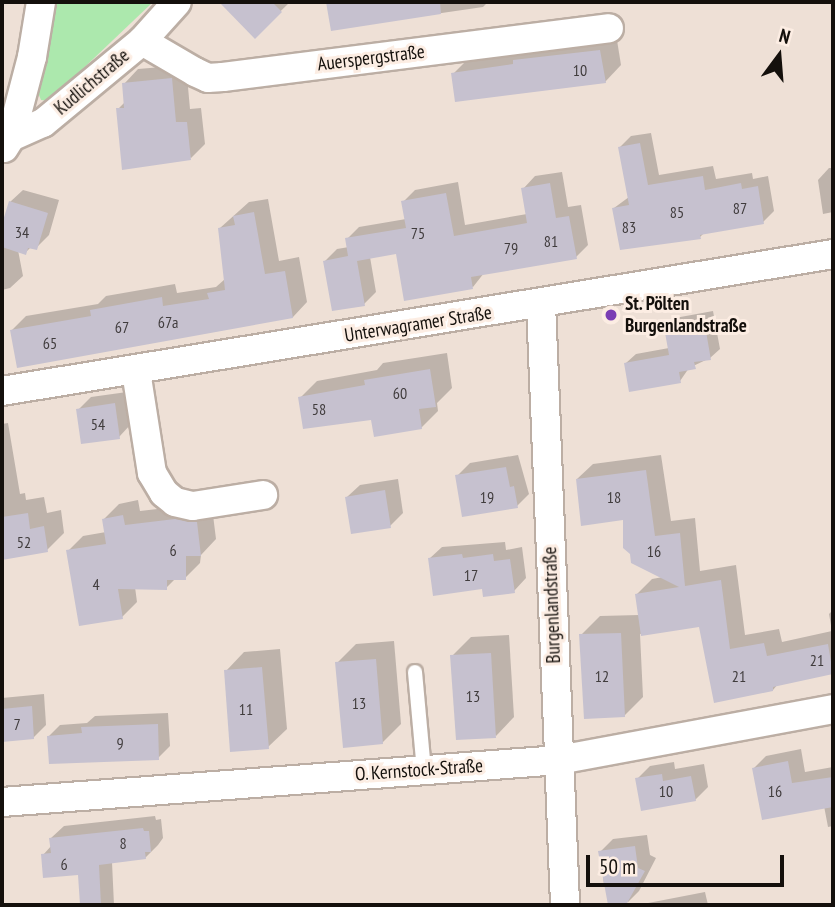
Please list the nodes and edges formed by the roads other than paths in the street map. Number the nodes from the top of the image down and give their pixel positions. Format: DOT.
graph roads {
  1 [pos="41,2"];
  2 [pos="177,2"];
  3 [pos="609,28"];
  4 [pos="142,41"];
  5 [pos="6,144"];
  6 [pos="833,254"];
  7 [pos="541,304"];
  8 [pos="136,371"];
  9 [pos="2,391"];
  10 [pos="263,495"];
  11 [pos="415,672"];
  12 [pos="833,709"];
  13 [pos="559,760"];
  14 [pos="424,770"];
  15 [pos="2,802"];
  16 [pos="565,905"];
  1 -- 5 [label="street"];
  2 -- 4 [label="street, Kudlichstraße"];
  3 -- 4 [label="street, Auerspergstraße"];
  4 -- 5 [label="street, Kudlichstraße"];
  6 -- 7 [label="street, Unterwagramer Straße"];
  7 -- 8 [label="street, Unterwagramer Straße"];
  7 -- 13 [label="street, Burgenlandstraße"];
  8 -- 9 [label="street, Unterwagramer Straße"];
  8 -- 10 [label="street"];
  11 -- 14 [label="lane"];
  12 -- 13 [label="street, O. Kernstock-Straße"];
  13 -- 14 [label="street, O. Kernstock-Straße"];
  13 -- 16 [label="street, Burgenlandstraße"];
  14 -- 15 [label="street, O. Kernstock-Straße"];
}
